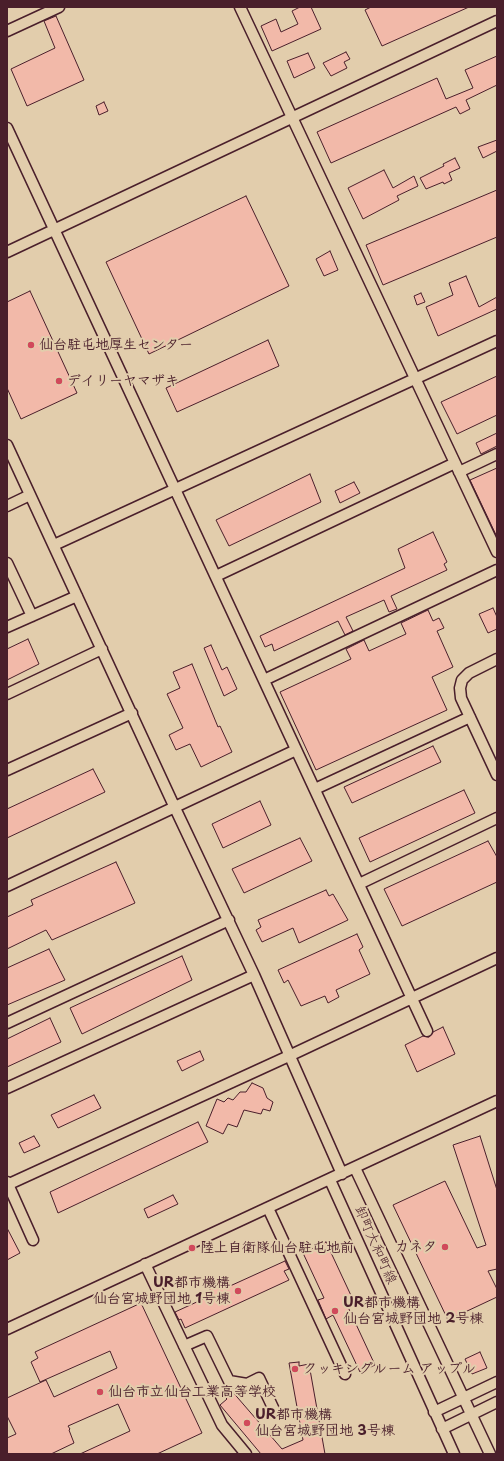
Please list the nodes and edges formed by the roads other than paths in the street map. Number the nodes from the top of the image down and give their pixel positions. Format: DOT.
graph roads {
  1 [pos="59,7"];
  2 [pos="240,7"];
  3 [pos="41,11"];
  4 [pos="497,21"];
  5 [pos="7,31"];
  6 [pos="292,118"];
  7 [pos="7,128"];
  8 [pos="54,229"];
  9 [pos="7,252"];
  10 [pos="497,341"];
  11 [pos="415,378"];
  12 [pos="7,445"];
  13 [pos="497,454"];
  14 [pos="457,468"];
  15 [pos="175,489"];
  16 [pos="30,495"];
  17 [pos="7,506"];
  18 [pos="54,546"];
  19 [pos="497,551"];
  20 [pos="7,563"];
  21 [pos="497,570"];
  22 [pos="216,576"];
  23 [pos="77,596"];
  24 [pos="32,616"];
  25 [pos="7,627"];
  26 [pos="102,649"];
  27 [pos="497,659"];
  28 [pos="264,680"];
  29 [pos="7,694"];
  30 [pos="132,713"];
  31 [pos="470,717"];
  32 [pos="296,750"];
  33 [pos="7,770"];
  34 [pos="497,775"];
  35 [pos="315,789"];
  36 [pos="175,808"];
  37 [pos="497,818"];
  38 [pos="359,884"];
  39 [pos="7,886"];
  40 [pos="229,920"];
  41 [pos="497,958"];
  42 [pos="254,975"];
  43 [pos="412,998"];
  44 [pos="7,1023"];
  45 [pos="428,1031"];
  46 [pos="291,1055"];
  47 [pos="7,1088"];
  48 [pos="497,1101"];
  49 [pos="356,1168"];
  50 [pos="342,1174"];
  51 [pos="330,1180"];
  52 [pos="7,1184"];
  53 [pos="268,1208"];
  54 [pos="33,1240"];
  55 [pos="145,1264"];
  56 [pos="7,1328"];
  57 [pos="184,1346"];
  58 [pos="344,1374"];
  59 [pos="497,1382"];
  60 [pos="464,1398"];
  61 [pos="497,1402"];
  62 [pos="275,1412"];
  63 [pos="434,1412"];
  64 [pos="472,1415"];
  65 [pos="442,1429"];
  66 [pos="246,1454"];
  67 [pos="454,1454"];
  68 [pos="490,1454"];
  1 -- 3 [label="street"];
  2 -- 6 [label="street"];
  3 -- 5 [label="street"];
  4 -- 6 [label="street"];
  6 -- 8 [label="street"];
  6 -- 11 [label="street"];
  7 -- 8 [label="street"];
  8 -- 9 [label="street"];
  8 -- 15 [label="street"];
  10 -- 11 [label="street"];
  11 -- 14 [label="street"];
  11 -- 15 [label="street"];
  12 -- 16 [label="street"];
  13 -- 14 [label="street"];
  14 -- 19 [label="street"];
  14 -- 22 [label="street"];
  15 -- 18 [label="street"];
  15 -- 22 [label="street"];
  16 -- 17 [label="street"];
  16 -- 18 [label="street"];
  18 -- 23 [label="street"];
  20 -- 24 [label="street"];
  21 -- 28 [label="street"];
  22 -- 28 [label="street"];
  23 -- 24 [label="street"];
  23 -- 26 [label="street"];
  24 -- 25 [label="street"];
  26 -- 29 [label="street"];
  26 -- 30 [label="street"];
  27 -- 31 [label="street"];
  28 -- 32 [label="street"];
  30 -- 33 [label="street"];
  30 -- 36 [label="street"];
  31 -- 34 [label="street"];
  31 -- 35 [label="street"];
  32 -- 35 [label="street"];
  32 -- 36 [label="street"];
  35 -- 38 [label="street"];
  36 -- 39 [label="street"];
  36 -- 40 [label="street"];
  37 -- 38 [label="street"];
  38 -- 43 [label="street"];
  40 -- 42 [label="street"];
  40 -- 44 [label="street"];
  41 -- 43 [label="street"];
  42 -- 46 [label="street"];
  42 -- 47 [label="street"];
  43 -- 45 [label="street"];
  43 -- 46 [label="street"];
  46 -- 50 [label="street"];
  46 -- 52 [label="street"];
  48 -- 49 [label="street"];
  49 -- 50 [label="street"];
  49 -- 60 [label="street, 卸町大和町線"];
  50 -- 51 [label="street"];
  51 -- 53 [label="street"];
  51 -- 63 [label="street, 卸町大和町線"];
  52 -- 54 [label="street"];
  53 -- 55 [label="street"];
  53 -- 58 [label="street"];
  55 -- 56 [label="street"];
  55 -- 57 [label="street"];
  57 -- 62 [label="street"];
  57 -- 66 [label="street"];
  59 -- 60 [label="street"];
  60 -- 63 [label="street"];
  60 -- 64 [label="street, 卸町大和町線"];
  61 -- 64 [label="street"];
  63 -- 65 [label="street, 卸町大和町線"];
  64 -- 65 [label="street"];
  64 -- 68 [label="street, 卸町大和町線"];
  65 -- 67 [label="street, 卸町大和町線"];
}
